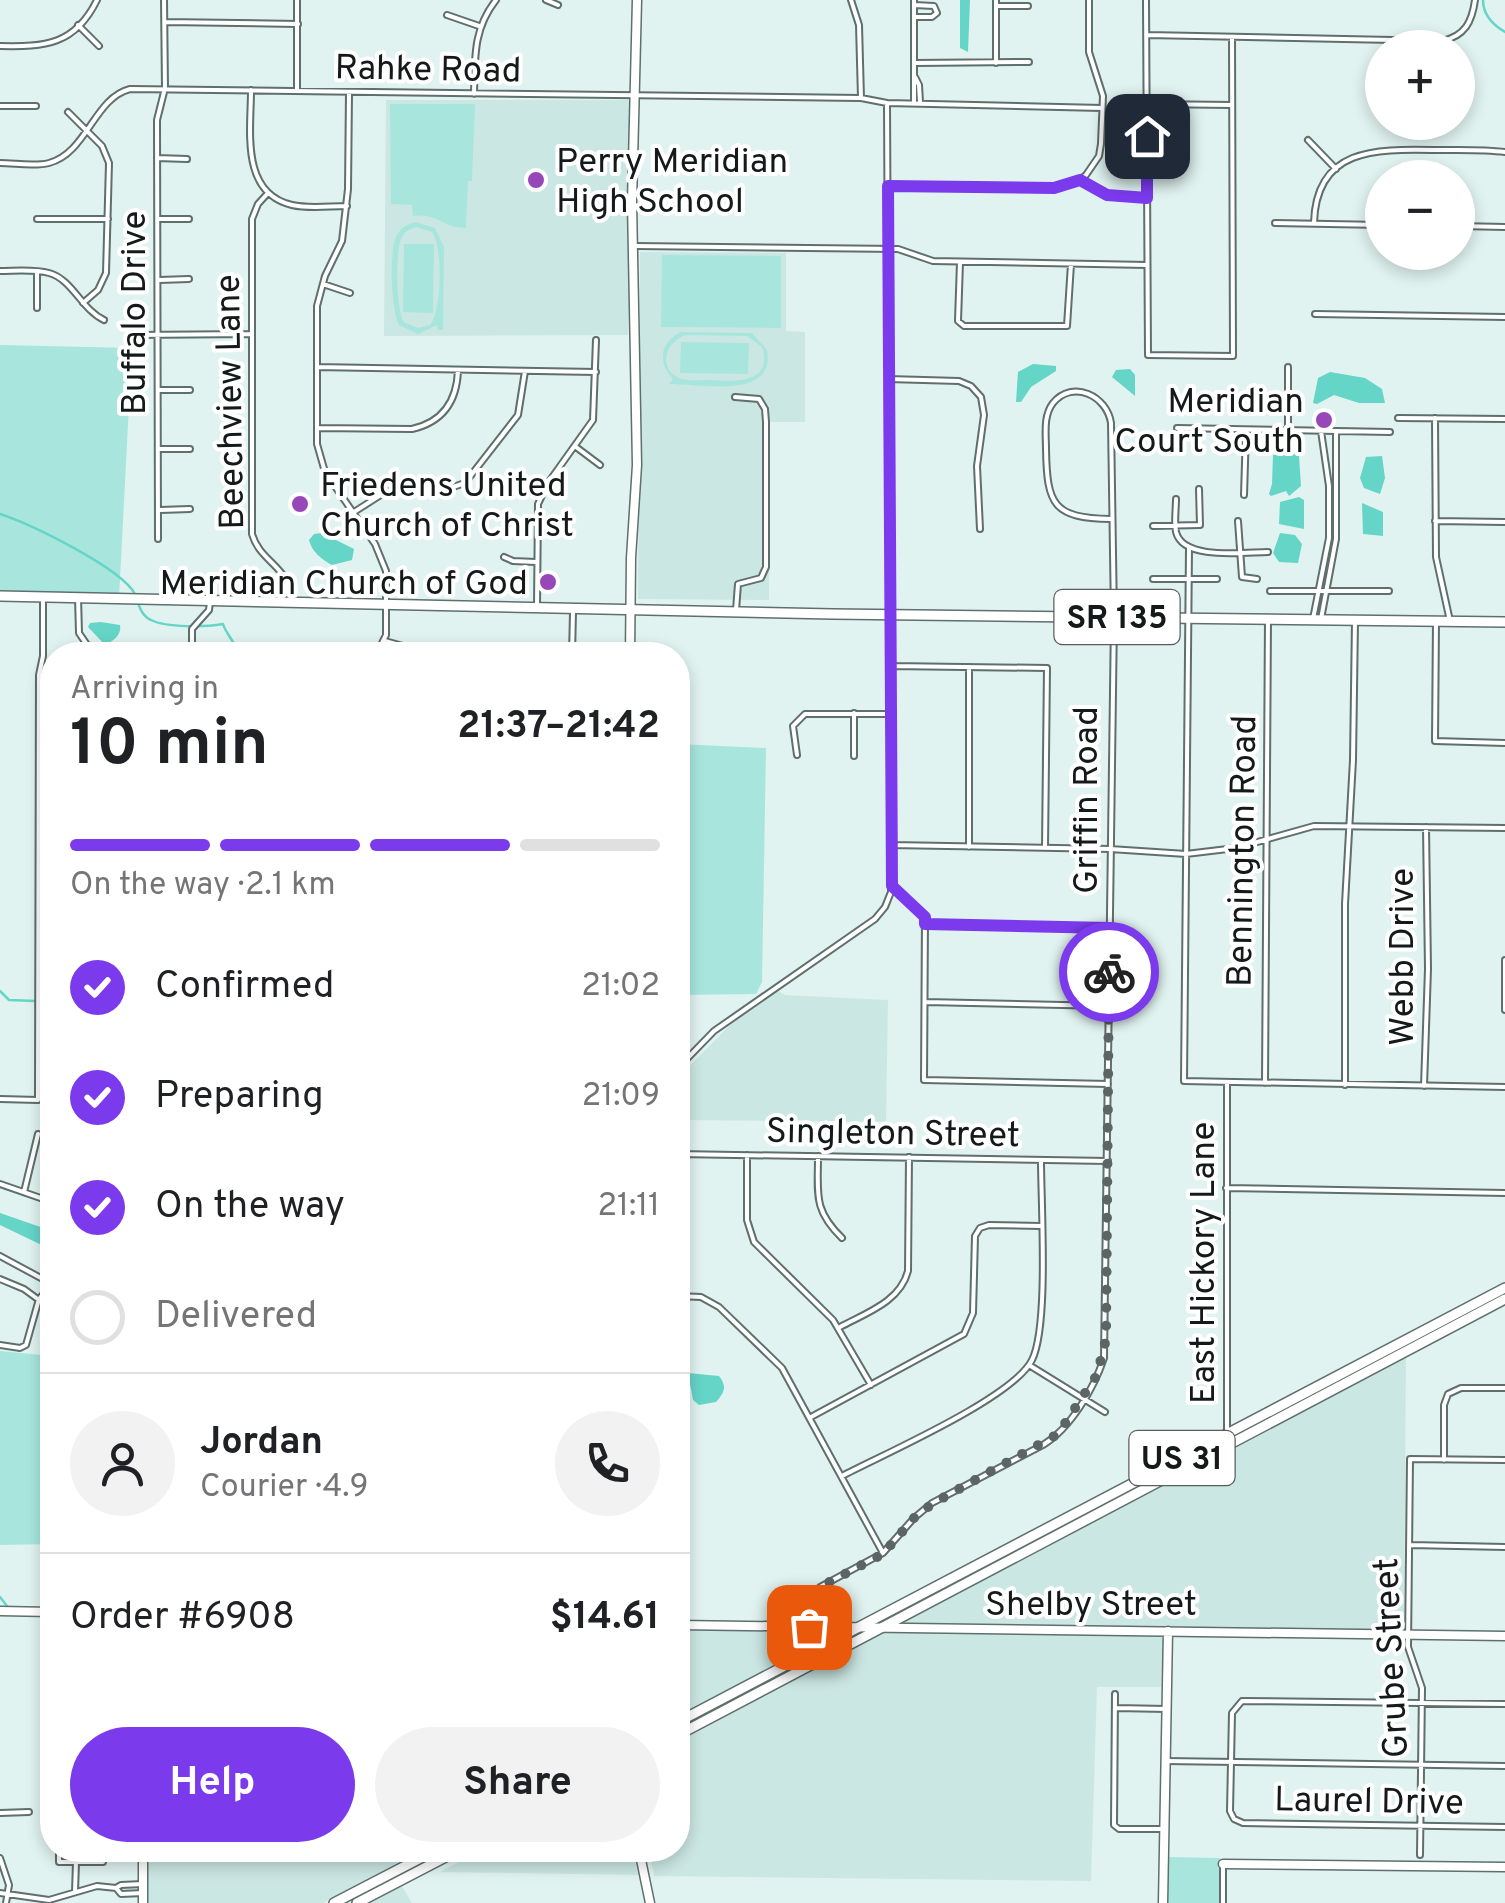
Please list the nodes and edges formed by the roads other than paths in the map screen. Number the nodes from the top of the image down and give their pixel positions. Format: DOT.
graph roads {
  1 [pos="97,0"];
  2 [pos="164,0"];
  3 [pos="297,0"];
  4 [pos="496,0"];
  5 [pos="546,0"];
  6 [pos="637,0"];
  7 [pos="851,0"];
  8 [pos="1089,0"];
  9 [pos="1146,0"];
  10 [pos="1475,0"];
  11 [pos="914,2"];
  12 [pos="996,3"];
  13 [pos="558,5"];
  14 [pos="1028,6"];
  15 [pos="447,15"];
  16 [pos="914,17"];
  17 [pos="165,22"];
  18 [pos="298,24"];
  19 [pos="78,25"];
  20 [pos="479,26"];
  21 [pos="1147,35"];
  22 [pos="1232,37"];
  23 [pos="0,46"];
  24 [pos="99,46"];
  25 [pos="1029,62"];
  26 [pos="915,63"];
  27 [pos="996,63"];
  28 [pos="166,88"];
  29 [pos="251,90"];
  30 [pos="297,90"];
  31 [pos="348,91"];
  32 [pos="474,94"];
  33 [pos="636,96"];
  34 [pos="861,98"];
  35 [pos="887,103"];
  36 [pos="917,103"];
  37 [pos="1147,104"];
  38 [pos="0,106"];
  39 [pos="36,106"];
  40 [pos="1232,106"];
  41 [pos="1102,108"];
  42 [pos="68,112"];
  43 [pos="87,131"];
  44 [pos="1308,140"];
  45 [pos="1505,152"];
  46 [pos="157,158"];
  47 [pos="187,159"];
  48 [pos="0,162"];
  49 [pos="1336,169"];
  50 [pos="1080,180"];
  51 [pos="888,186"];
  52 [pos="268,193"];
  53 [pos="1147,198"];
  54 [pos="347,206"];
  55 [pos="37,218"];
  56 [pos="189,219"];
  57 [pos="108,220"];
  58 [pos="157,220"];
  59 [pos="1276,223"];
  60 [pos="1314,223"];
  61 [pos="1365,224"];
  62 [pos="1475,226"];
  63 [pos="1505,227"];
  64 [pos="632,246"];
  65 [pos="888,249"];
  66 [pos="960,262"];
  67 [pos="1070,264"];
  68 [pos="1147,265"];
  69 [pos="0,271"];
  70 [pos="38,272"];
  71 [pos="157,280"];
  72 [pos="189,280"];
  73 [pos="322,284"];
  74 [pos="350,293"];
  75 [pos="83,303"];
  76 [pos="37,308"];
  77 [pos="1315,314"];
  78 [pos="1505,317"];
  79 [pos="104,320"];
  80 [pos="252,334"];
  81 [pos="134,335"];
  82 [pos="158,335"];
  83 [pos="596,340"];
  84 [pos="1288,366"];
  85 [pos="317,367"];
  86 [pos="458,370"];
  87 [pos="525,371"];
  88 [pos="596,372"];
  89 [pos="888,379"];
  90 [pos="158,390"];
  91 [pos="190,390"];
  92 [pos="735,397"];
  93 [pos="1398,418"];
  94 [pos="1435,418"];
  95 [pos="1505,419"];
  96 [pos="317,428"];
  97 [pos="1177,428"];
  98 [pos="1246,430"];
  99 [pos="1288,430"];
  100 [pos="1320,431"];
  101 [pos="1336,431"];
  102 [pos="1390,432"];
  103 [pos="576,446"];
  104 [pos="158,449"];
  105 [pos="190,449"];
  106 [pos="600,465"];
  107 [pos="1199,489"];
  108 [pos="1244,494"];
  109 [pos="1176,499"];
  110 [pos="158,510"];
  111 [pos="190,510"];
  112 [pos="352,512"];
  113 [pos="1112,518"];
  114 [pos="1238,520"];
  115 [pos="1435,521"];
  116 [pos="1505,522"];
  117 [pos="1152,526"];
  118 [pos="1176,526"];
  119 [pos="980,530"];
  120 [pos="158,539"];
  121 [pos="1189,548"];
  122 [pos="1240,552"];
  123 [pos="1268,552"];
  124 [pos="504,558"];
  125 [pos="536,562"];
  126 [pos="1154,579"];
  127 [pos="1188,579"];
  128 [pos="1217,579"];
  129 [pos="1257,579"];
  130 [pos="1270,592"];
  131 [pos="1318,592"];
  132 [pos="1326,592"];
  133 [pos="1389,592"];
  134 [pos="0,596"];
  135 [pos="44,596"];
  136 [pos="78,597"];
  137 [pos="210,600"];
  138 [pos="291,602"];
  139 [pos="387,604"];
  140 [pos="537,606"];
  141 [pos="573,608"];
  142 [pos="631,608"];
  143 [pos="736,610"];
  144 [pos="890,613"];
  145 [pos="1114,616"];
  146 [pos="1187,618"];
  147 [pos="1268,619"];
  148 [pos="1317,619"];
  149 [pos="1355,620"];
  150 [pos="1436,621"];
  151 [pos="1450,621"];
  152 [pos="1505,622"];
  153 [pos="385,640"];
  154 [pos="43,642"];
  155 [pos="85,642"];
  156 [pos="192,642"];
  157 [pos="391,642"];
  158 [pos="572,642"];
  159 [pos="630,642"];
  160 [pos="890,666"];
  161 [pos="969,667"];
  162 [pos="40,684"];
  163 [pos="854,713"];
  164 [pos="891,714"];
  165 [pos="1505,743"];
  166 [pos="797,756"];
  167 [pos="854,756"];
  168 [pos="1350,826"];
  169 [pos="1426,827"];
  170 [pos="1505,828"];
  171 [pos="1266,839"];
  172 [pos="891,846"];
  173 [pos="968,847"];
  174 [pos="1045,848"];
  175 [pos="1110,849"];
  176 [pos="1186,854"];
  177 [pos="892,886"];
  178 [pos="925,924"];
  179 [pos="1109,928"];
  180 [pos="1505,960"];
  181 [pos="924,1002"];
  182 [pos="1108,1006"];
  183 [pos="1505,1010"];
  184 [pos="690,1056"];
  185 [pos="1228,1082"];
  186 [pos="1265,1083"];
  187 [pos="1108,1084"];
  188 [pos="1345,1085"];
  189 [pos="1424,1086"];
  190 [pos="1505,1087"];
  191 [pos="0,1099"];
  192 [pos="38,1134"];
  193 [pos="690,1154"];
  194 [pos="748,1155"];
  195 [pos="818,1156"];
  196 [pos="909,1157"];
  197 [pos="1042,1160"];
  198 [pos="1108,1161"];
  199 [pos="0,1184"];
  200 [pos="1226,1188"];
  201 [pos="24,1192"];
  202 [pos="1505,1193"];
  203 [pos="40,1198"];
  204 [pos="1041,1226"];
  205 [pos="842,1238"];
  206 [pos="0,1256"];
  207 [pos="40,1278"];
  208 [pos="0,1279"];
  209 [pos="1505,1288"];
  210 [pos="690,1297"];
  211 [pos="1505,1299"];
  212 [pos="39,1300"];
  213 [pos="839,1328"];
  214 [pos="0,1345"];
  215 [pos="1029,1365"];
  216 [pos="872,1385"];
  217 [pos="1505,1388"];
  218 [pos="1083,1398"];
  219 [pos="1105,1412"];
  220 [pos="810,1417"];
  221 [pos="1228,1439"];
  222 [pos="1444,1460"];
  223 [pos="1505,1460"];
  224 [pos="842,1476"];
  225 [pos="1409,1545"];
  226 [pos="1505,1547"];
  227 [pos="883,1554"];
  228 [pos="0,1611"];
  229 [pos="40,1612"];
  230 [pos="690,1625"];
  231 [pos="809,1627"];
  232 [pos="859,1628"];
  233 [pos="882,1628"];
  234 [pos="1168,1631"];
  235 [pos="1409,1634"];
  236 [pos="1505,1636"];
  237 [pos="1115,1694"];
  238 [pos="1422,1703"];
  239 [pos="1505,1704"];
  240 [pos="1115,1708"];
  241 [pos="1166,1709"];
  242 [pos="690,1716"];
  243 [pos="690,1728"];
  244 [pos="1166,1760"];
  245 [pos="1231,1762"];
  246 [pos="1421,1764"];
  247 [pos="1505,1766"];
  248 [pos="29,1812"];
  249 [pos="0,1813"];
  250 [pos="1420,1826"];
  251 [pos="1505,1827"];
  252 [pos="1164,1829"];
  253 [pos="1420,1855"];
  254 [pos="0,1859"];
  255 [pos="58,1862"];
  256 [pos="76,1862"];
  257 [pos="103,1862"];
  258 [pos="144,1862"];
  259 [pos="413,1862"];
  260 [pos="436,1862"];
  261 [pos="642,1862"];
  262 [pos="1224,1864"];
  263 [pos="1505,1868"];
  264 [pos="0,1894"];
  265 [pos="8,1894"];
  266 [pos="75,1894"];
  267 [pos="143,1894"];
  268 [pos="62,1901"];
  269 [pos="6,1903"];
  270 [pos="334,1903"];
  271 [pos="357,1903"];
  272 [pos="650,1903"];
  273 [pos="1163,1903"];
  274 [pos="1223,1903"];
  1 -- 19 [label="street"];
  2 -- 17 [label="street, Buffalo Drive"];
  3 -- 18 [label="street"];
  4 -- 20 [label="street"];
  5 -- 13 [label="street"];
  6 -- 33 [label="street"];
  7 -- 34 [label="street"];
  8 -- 41 [label="street"];
  9 -- 21 [label="street"];
  10 -- 22 [label="street"];
  11 -- 16 [label="street"];
  11 -- 16 [label="street"];
  12 -- 14 [label="street"];
  12 -- 27 [label="street"];
  15 -- 20 [label="street"];
  16 -- 26 [label="street"];
  17 -- 18 [label="street"];
  17 -- 28 [label="street, Buffalo Drive"];
  18 -- 30 [label="street"];
  19 -- 23 [label="street"];
  19 -- 24 [label="street"];
  20 -- 32 [label="street"];
  21 -- 22 [label="street"];
  21 -- 37 [label="street"];
  22 -- 40 [label="street"];
  25 -- 27 [label="street"];
  26 -- 27 [label="street"];
  26 -- 36 [label="street"];
  28 -- 29 [label="street, Rahke Road"];
  28 -- 43 [label="street, Rahke Road"];
  28 -- 46 [label="street, Buffalo Drive"];
  29 -- 30 [label="street, Rahke Road"];
  29 -- 52 [label="street"];
  30 -- 31 [label="street, Rahke Road"];
  31 -- 32 [label="street, Rahke Road"];
  31 -- 54 [label="street"];
  32 -- 33 [label="street, Rahke Road"];
  33 -- 34 [label="street, Rahke Road"];
  33 -- 64 [label="street"];
  34 -- 35 [label="street, Rahke Road"];
  35 -- 36 [label="street, Rahke Road"];
  35 -- 51 [label="street"];
  36 -- 41 [label="street, Rahke Road"];
  37 -- 40 [label="street"];
  37 -- 53 [label="street"];
  38 -- 39 [label="street"];
  40 -- 68 [label="street"];
  41 -- 50 [label="street"];
  42 -- 43 [label="street"];
  43 -- 48 [label="street, Rahke Road"];
  43 -- 57 [label="street"];
  44 -- 49 [label="street"];
  45 -- 49 [label="street"];
  46 -- 47 [label="street"];
  46 -- 58 [label="street, Buffalo Drive"];
  49 -- 60 [label="street"];
  50 -- 51 [label="street"];
  50 -- 53 [label="street"];
  51 -- 65 [label="street"];
  52 -- 54 [label="street"];
  52 -- 80 [label="street, Beechview Lane"];
  53 -- 68 [label="street"];
  54 -- 73 [label="street"];
  55 -- 57 [label="street"];
  56 -- 58 [label="street"];
  57 -- 75 [label="street"];
  58 -- 71 [label="street, Buffalo Drive"];
  59 -- 60 [label="street"];
  60 -- 61 [label="street"];
  62 -- 63 [label="street"];
  64 -- 65 [label="street"];
  64 -- 142 [label="street"];
  65 -- 66 [label="street"];
  65 -- 89 [label="street"];
  66 -- 67 [label="street"];
  66 -- 67 [label="street"];
  67 -- 68 [label="street"];
  69 -- 70 [label="street"];
  70 -- 75 [label="street"];
  70 -- 76 [label="street"];
  71 -- 72 [label="street"];
  71 -- 82 [label="street, Buffalo Drive"];
  73 -- 74 [label="street"];
  73 -- 85 [label="street"];
  75 -- 79 [label="street"];
  77 -- 78 [label="street"];
  80 -- 82 [label="street"];
  80 -- 138 [label="street, Beechview Lane"];
  81 -- 82 [label="street"];
  82 -- 90 [label="street, Buffalo Drive"];
  83 -- 88 [label="street"];
  84 -- 99 [label="street"];
  85 -- 86 [label="street"];
  85 -- 96 [label="street"];
  86 -- 87 [label="street"];
  86 -- 96 [label="street"];
  87 -- 88 [label="street"];
  87 -- 112 [label="street"];
  88 -- 103 [label="street"];
  89 -- 119 [label="street"];
  89 -- 144 [label="street"];
  90 -- 91 [label="street"];
  90 -- 104 [label="street, Buffalo Drive"];
  92 -- 143 [label="street"];
  93 -- 94 [label="street"];
  94 -- 95 [label="street"];
  94 -- 115 [label="street"];
  96 -- 112 [label="street"];
  97 -- 98 [label="street"];
  98 -- 99 [label="street"];
  98 -- 108 [label="street"];
  99 -- 100 [label="street"];
  100 -- 101 [label="street"];
  100 -- 131 [label="street"];
  101 -- 102 [label="street"];
  101 -- 132 [label="street"];
  103 -- 106 [label="street"];
  103 -- 125 [label="street"];
  104 -- 105 [label="street"];
  104 -- 110 [label="street, Buffalo Drive"];
  107 -- 118 [label="street"];
  109 -- 118 [label="street"];
  110 -- 111 [label="street"];
  110 -- 120 [label="street, Buffalo Drive"];
  112 -- 139 [label="street"];
  113 -- 113 [label="street, Griffin Road"];
  113 -- 145 [label="street, Griffin Road"];
  114 -- 122 [label="street"];
  115 -- 116 [label="street"];
  115 -- 151 [label="street"];
  117 -- 118 [label="street"];
  118 -- 121 [label="street"];
  121 -- 122 [label="street"];
  121 -- 127 [label="street, East Hickory Lane"];
  122 -- 123 [label="street"];
  122 -- 129 [label="street"];
  124 -- 125 [label="street"];
  125 -- 140 [label="street"];
  126 -- 127 [label="street"];
  127 -- 128 [label="street"];
  127 -- 146 [label="street, East Hickory Lane"];
  130 -- 131 [label="street"];
  131 -- 132 [label="street"];
  131 -- 148 [label="street"];
  132 -- 133 [label="street"];
  132 -- 148 [label="street"];
  134 -- 135 [label="main road, SR 135"];
  135 -- 136 [label="main road, SR 135"];
  135 -- 154 [label="street"];
  136 -- 137 [label="main road, SR 135"];
  136 -- 155 [label="street"];
  137 -- 138 [label="main road, SR 135"];
  137 -- 156 [label="street"];
  138 -- 139 [label="main road, SR 135"];
  139 -- 140 [label="main road, SR 135"];
  139 -- 153 [label="street"];
  140 -- 141 [label="main road, SR 135"];
  141 -- 142 [label="main road, SR 135"];
  141 -- 158 [label="street"];
  142 -- 143 [label="main road, SR 135"];
  142 -- 159 [label="street"];
  143 -- 144 [label="main road, SR 135"];
  144 -- 145 [label="main road, SR 135"];
  144 -- 160 [label="street"];
  145 -- 146 [label="main road, SR 135"];
  145 -- 175 [label="street, Griffin Road"];
  146 -- 147 [label="main road, SR 135"];
  146 -- 176 [label="street, East Hickory Lane"];
  147 -- 148 [label="main road, SR 135"];
  147 -- 171 [label="street, Bennington Road"];
  148 -- 149 [label="main road, SR 135"];
  149 -- 150 [label="main road, SR 135"];
  149 -- 168 [label="street"];
  150 -- 151 [label="main road, SR 135"];
  150 -- 165 [label="street"];
  151 -- 152 [label="main road, SR 135"];
  153 -- 157 [label="street"];
  160 -- 161 [label="street"];
  160 -- 164 [label="street"];
  161 -- 173 [label="street"];
  161 -- 174 [label="street"];
  162 -- 191 [label="street"];
  163 -- 164 [label="street"];
  163 -- 166 [label="street"];
  163 -- 167 [label="street"];
  164 -- 172 [label="street"];
  168 -- 169 [label="street"];
  168 -- 171 [label="street"];
  168 -- 188 [label="street"];
  169 -- 170 [label="street"];
  169 -- 189 [label="street, Webb Drive"];
  171 -- 176 [label="street"];
  171 -- 186 [label="street, Bennington Road"];
  172 -- 173 [label="street"];
  172 -- 177 [label="street"];
  173 -- 174 [label="street"];
  174 -- 175 [label="street"];
  175 -- 176 [label="street"];
  175 -- 179 [label="street, Griffin Road"];
  176 -- 185 [label="street, East Hickory Lane"];
  177 -- 178 [label="street"];
  177 -- 184 [label="street"];
  178 -- 179 [label="street"];
  178 -- 181 [label="street"];
  179 -- 182 [label="street, Griffin Road"];
  180 -- 183 [label="street"];
  181 -- 182 [label="street"];
  181 -- 187 [label="street"];
  182 -- 187 [label="street, Griffin Road"];
  185 -- 186 [label="street"];
  185 -- 200 [label="street, East Hickory Lane"];
  186 -- 188 [label="street"];
  187 -- 198 [label="street, Griffin Road"];
  188 -- 189 [label="street"];
  189 -- 190 [label="street"];
  192 -- 201 [label="street"];
  193 -- 194 [label="street, Singleton Street"];
  194 -- 195 [label="street, Singleton Street"];
  194 -- 213 [label="street"];
  195 -- 196 [label="street, Singleton Street"];
  195 -- 205 [label="street"];
  196 -- 197 [label="street, Singleton Street"];
  196 -- 213 [label="street"];
  197 -- 198 [label="street, Singleton Street"];
  197 -- 204 [label="street"];
  198 -- 218 [label="street, Griffin Road"];
  199 -- 201 [label="street"];
  200 -- 202 [label="street"];
  200 -- 221 [label="street, East Hickory Lane"];
  201 -- 203 [label="street"];
  204 -- 215 [label="street"];
  204 -- 216 [label="street"];
  206 -- 207 [label="street"];
  208 -- 212 [label="street"];
  209 -- 221 [label="main road, US 31"];
  210 -- 220 [label="street"];
  211 -- 221 [label="main road, US 31"];
  212 -- 214 [label="street"];
  213 -- 216 [label="street"];
  215 -- 218 [label="street"];
  215 -- 224 [label="street"];
  216 -- 220 [label="street"];
  217 -- 222 [label="street"];
  218 -- 219 [label="street"];
  218 -- 227 [label="street, Griffin Road"];
  220 -- 224 [label="street"];
  221 -- 232 [label="main road, US 31"];
  221 -- 233 [label="main road, US 31"];
  222 -- 223 [label="street"];
  222 -- 225 [label="street, Grube Street"];
  224 -- 227 [label="street"];
  225 -- 226 [label="street"];
  225 -- 235 [label="street, Grube Street"];
  227 -- 231 [label="street"];
  228 -- 229 [label="street"];
  230 -- 231 [label="street, Shelby Street"];
  231 -- 232 [label="street, Shelby Street"];
  232 -- 233 [label="street, Shelby Street"];
  232 -- 242 [label="main road, US 31"];
  233 -- 234 [label="street, Shelby Street"];
  233 -- 243 [label="main road, US 31"];
  234 -- 235 [label="street, Shelby Street"];
  234 -- 241 [label="street"];
  235 -- 236 [label="street, Shelby Street"];
  235 -- 238 [label="street, Grube Street"];
  237 -- 240 [label="street"];
  238 -- 239 [label="street"];
  238 -- 245 [label="street"];
  238 -- 246 [label="street, Grube Street"];
  240 -- 241 [label="street"];
  240 -- 252 [label="street"];
  241 -- 244 [label="street"];
  244 -- 245 [label="street"];
  244 -- 252 [label="street"];
  245 -- 246 [label="street"];
  245 -- 250 [label="street, Laurel Drive"];
  246 -- 247 [label="street"];
  246 -- 250 [label="street, Grube Street"];
  248 -- 249 [label="street"];
  250 -- 251 [label="street, Laurel Drive"];
  250 -- 253 [label="street, Grube Street"];
  252 -- 273 [label="street"];
  254 -- 265 [label="street"];
  255 -- 256 [label="street"];
  256 -- 257 [label="street"];
  256 -- 266 [label="street"];
  258 -- 267 [label="street"];
  259 -- 270 [label="main road"];
  260 -- 271 [label="main road"];
  261 -- 272 [label="street"];
  262 -- 263 [label="street"];
  262 -- 274 [label="street"];
  264 -- 265 [label="street"];
  265 -- 268 [label="street"];
  265 -- 269 [label="street"];
  266 -- 267 [label="street"];
  266 -- 268 [label="street"];
}
